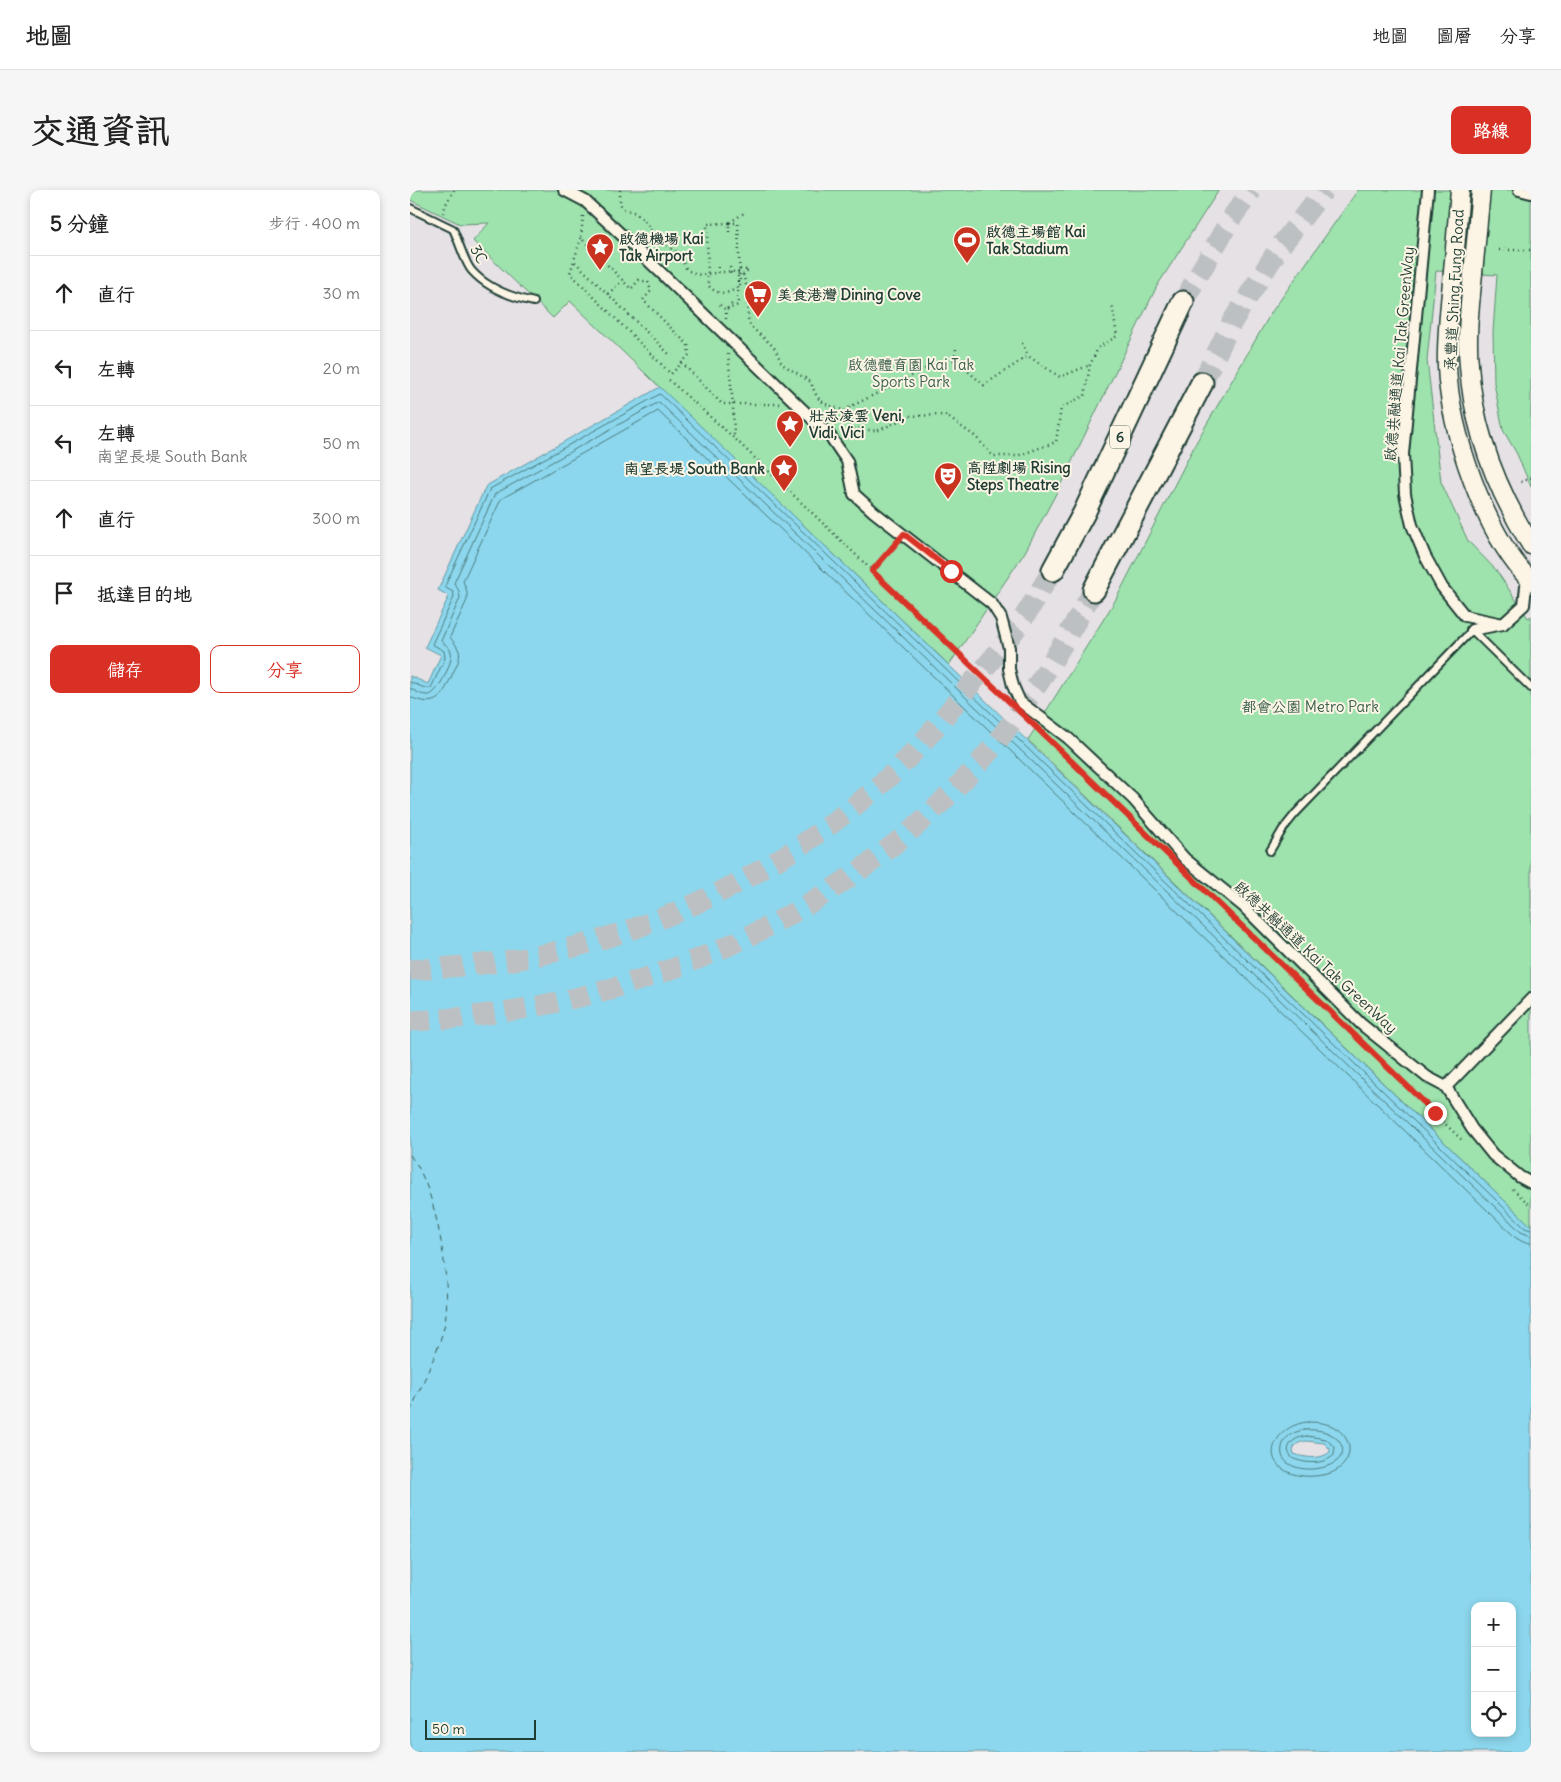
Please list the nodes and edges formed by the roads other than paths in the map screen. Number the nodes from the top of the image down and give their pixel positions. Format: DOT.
graph roads {
  1 [pos="564,190"];
  2 [pos="1428,190"];
  3 [pos="1460,190"];
  4 [pos="1481,190"];
  5 [pos="1519,190"];
  6 [pos="1531,193"];
  7 [pos="410,208"];
  8 [pos="534,302"];
  9 [pos="1183,302"];
  10 [pos="1202,383"];
  11 [pos="1531,545"];
  12 [pos="1053,570"];
  13 [pos="1529,579"];
  14 [pos="1094,590"];
  15 [pos="1528,609"];
  16 [pos="1503,624"];
  17 [pos="1472,630"];
  18 [pos="1531,688"];
  19 [pos="1270,851"];
  20 [pos="1531,999"];
  21 [pos="1446,1087"];
  22 [pos="1531,1183"];
  1 -- 21 [label="street, 啟德共融通道 Kai Tak GreenWay"];
  2 -- 16 [label="street, 啟德共融通道 Kai Tak GreenWay"];
  3 -- 13 [label="main road, 承豐道 Shing Fung Road, bridge"];
  4 -- 11 [label="main road, 承豐道 Shing Fung Road, bridge"];
  5 -- 6 [label="street"];
  7 -- 8 [label="lane, 3C / 3C"];
  9 -- 12 [label="highway, 6"];
  10 -- 14 [label="highway"];
  13 -- 15 [label="street"];
  15 -- 16 [label="street"];
  16 -- 17 [label="street"];
  17 -- 18 [label="lane"];
  17 -- 19 [label="lane"];
  20 -- 21 [label="street"];
  21 -- 22 [label="street, 啟德共融通道 Kai Tak GreenWay"];
}
